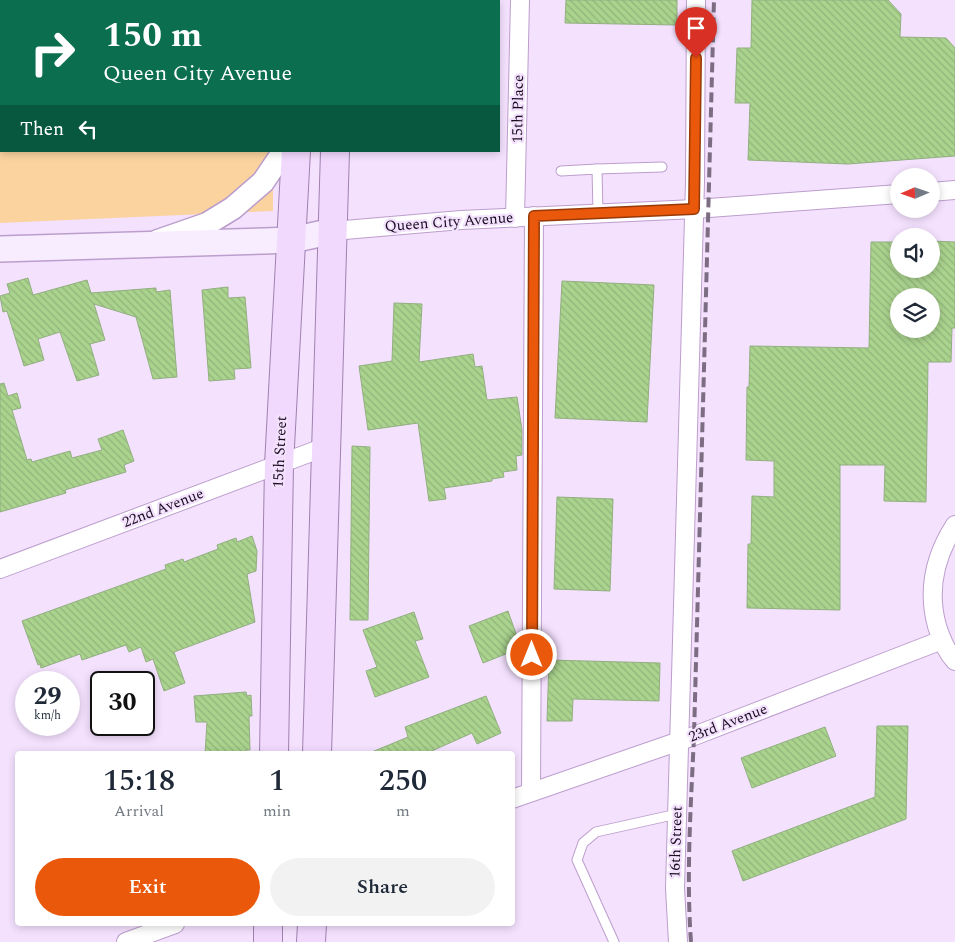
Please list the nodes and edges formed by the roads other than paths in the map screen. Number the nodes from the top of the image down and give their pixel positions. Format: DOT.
graph roads {
  1 [pos="520,0"];
  2 [pos="696,0"];
  3 [pos="283,152"];
  4 [pos="296,152"];
  5 [pos="335,152"];
  6 [pos="662,166"];
  7 [pos="597,169"];
  8 [pos="560,171"];
  9 [pos="955,190"];
  10 [pos="940,191"];
  11 [pos="890,195"];
  12 [pos="694,209"];
  13 [pos="598,213"];
  14 [pos="534,216"];
  15 [pos="515,218"];
  16 [pos="333,232"];
  17 [pos="292,240"];
  18 [pos="151,244"];
  19 [pos="0,249"];
  20 [pos="325,446"];
  21 [pos="278,465"];
  22 [pos="955,525"];
  23 [pos="0,569"];
  24 [pos="942,640"];
  25 [pos="955,661"];
  26 [pos="679,742"];
  27 [pos="274,751"];
  28 [pos="317,751"];
  29 [pos="531,792"];
  30 [pos="515,798"];
  31 [pos="677,814"];
  32 [pos="170,926"];
  33 [pos="268,926"];
  34 [pos="312,926"];
  35 [pos="126,942"];
  36 [pos="268,942"];
  37 [pos="312,942"];
  38 [pos="614,942"];
  39 [pos="678,942"];
  1 -- 15 [label="street, 15th Place"];
  2 -- 12 [label="street, 16th Street"];
  3 -- 18 [label="street"];
  4 -- 17 [label="main road, 15th Street"];
  5 -- 16 [label="main road"];
  6 -- 7 [label="lane"];
  7 -- 8 [label="lane"];
  7 -- 13 [label="lane"];
  9 -- 10 [label="street"];
  11 -- 12 [label="street, Queen City Avenue"];
  12 -- 13 [label="street, Queen City Avenue"];
  12 -- 26 [label="street, 16th Street"];
  13 -- 14 [label="street, Queen City Avenue"];
  14 -- 15 [label="street, Queen City Avenue"];
  14 -- 29 [label="street"];
  15 -- 16 [label="street, Queen City Avenue"];
  16 -- 17 [label="main road, Queen City Avenue"];
  16 -- 20 [label="main road"];
  17 -- 18 [label="main road, Queen City Avenue"];
  17 -- 21 [label="main road, 15th Street"];
  18 -- 19 [label="main road, Queen City Avenue"];
  20 -- 21 [label="street, 22nd Avenue"];
  20 -- 28 [label="main road"];
  21 -- 23 [label="street, 22nd Avenue"];
  21 -- 27 [label="main road, 15th Street"];
  22 -- 24 [label="street"];
  24 -- 25 [label="street"];
  24 -- 26 [label="street, 23rd Avenue"];
  26 -- 29 [label="street, 23rd Avenue"];
  26 -- 31 [label="street, 16th Street"];
  29 -- 30 [label="street, 23rd Avenue"];
  31 -- 38 [label="lane"];
  31 -- 39 [label="street, 16th Street"];
  32 -- 35 [label="street"];
  33 -- 36 [label="main road"];
  34 -- 37 [label="main road"];
}
